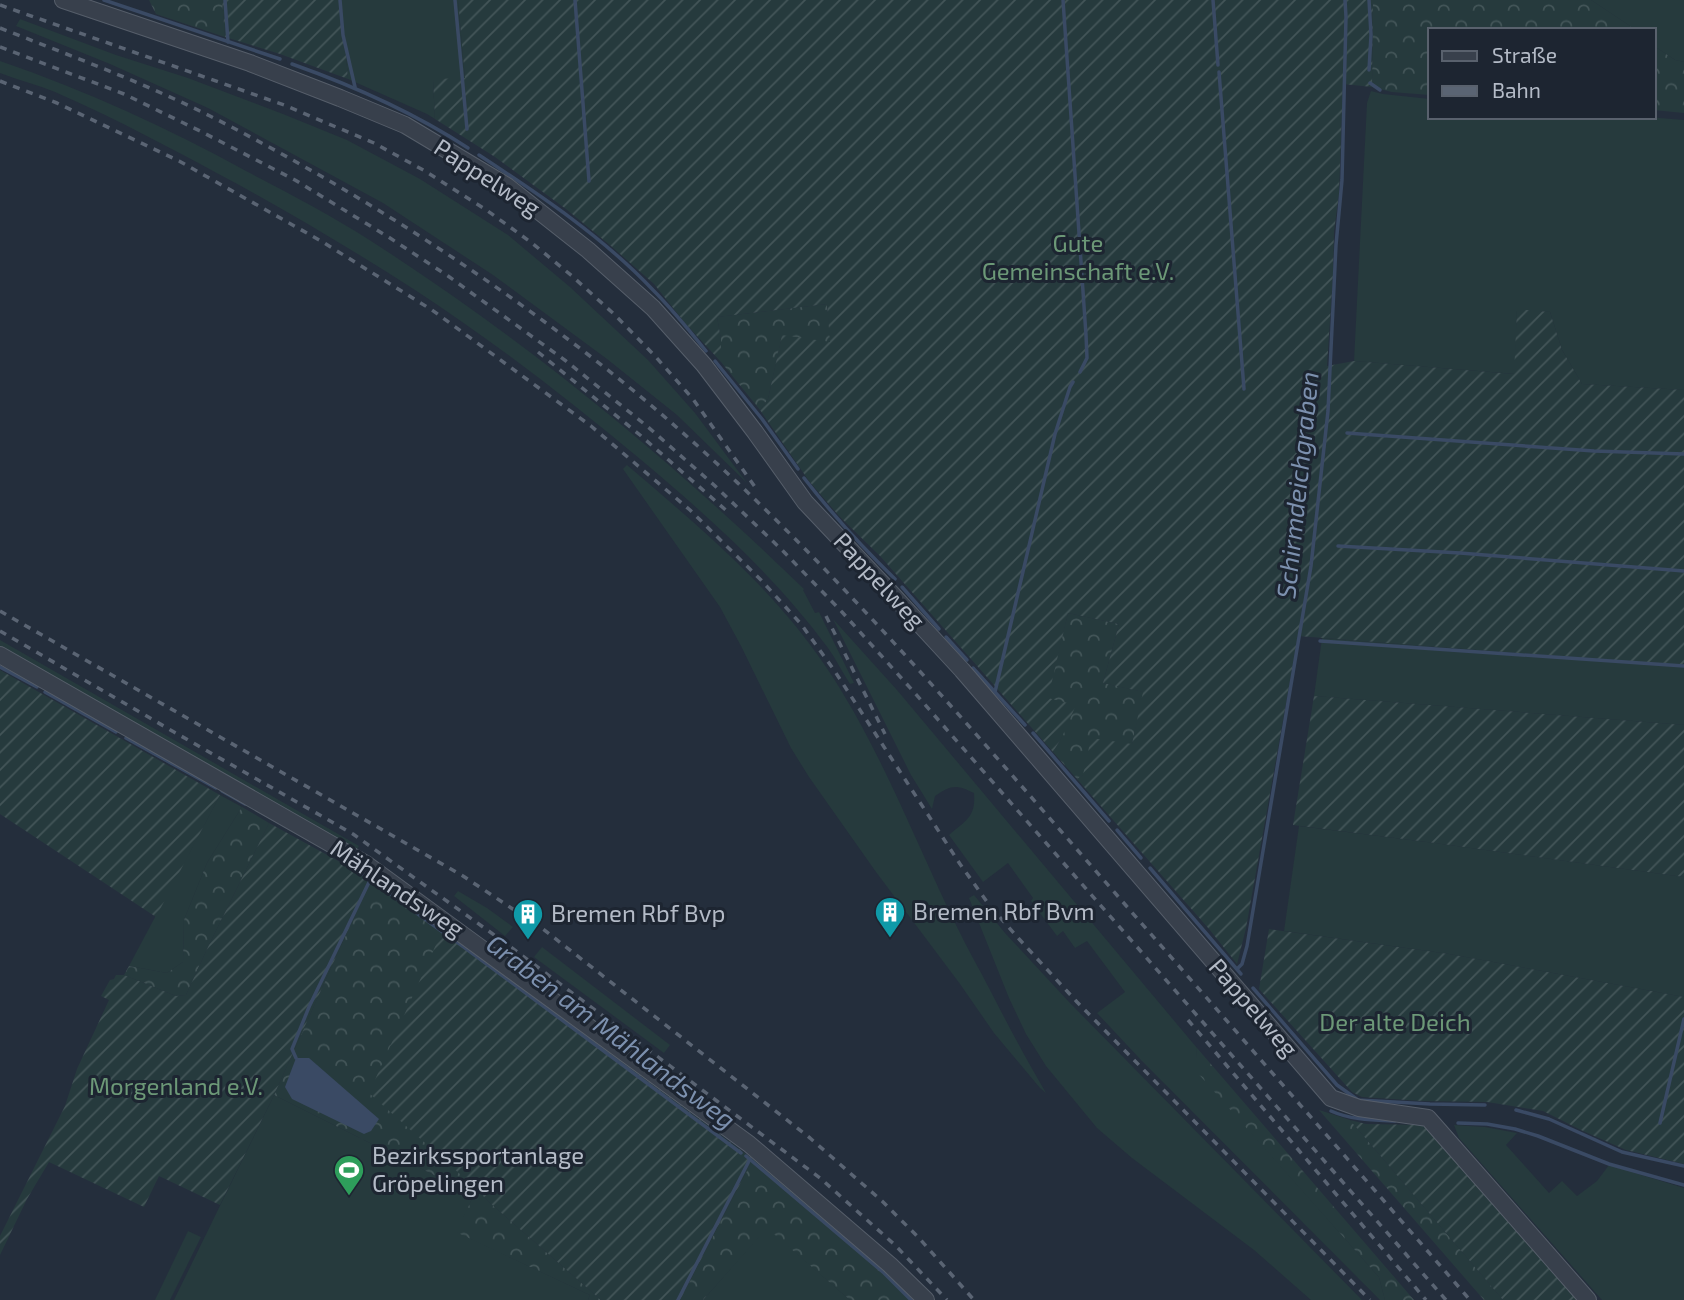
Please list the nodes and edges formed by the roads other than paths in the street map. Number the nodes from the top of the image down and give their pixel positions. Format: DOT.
graph roads {
  1 [pos="63,0"];
  2 [pos="0,655"];
  3 [pos="926,1300"];
  4 [pos="1588,1300"];
  1 -- 4 [label="street, Pappelweg"];
  2 -- 3 [label="street, Mählandsweg"];
}
